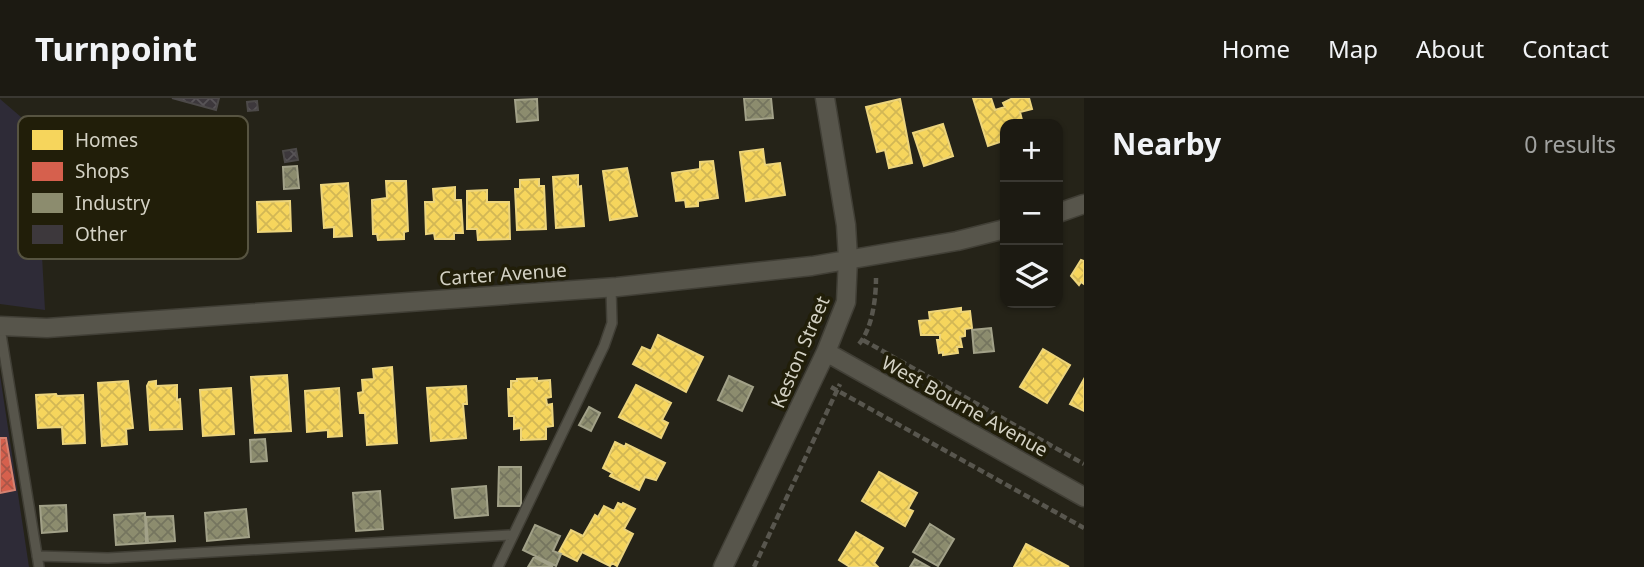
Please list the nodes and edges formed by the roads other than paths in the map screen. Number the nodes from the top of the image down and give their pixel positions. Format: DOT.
graph roads {
  1 [pos="825,98"];
  2 [pos="1084,204"];
  3 [pos="1063,211"];
  4 [pos="1000,230"];
  5 [pos="848,258"];
  6 [pos="611,288"];
  7 [pos="0,327"];
  8 [pos="826,352"];
  9 [pos="1084,497"];
  10 [pos="512,535"];
  11 [pos="37,556"];
  12 [pos="39,567"];
  13 [pos="498,567"];
  14 [pos="723,567"];
  1 -- 5 [label="street, Keston Street"];
  2 -- 3 [label="street"];
  4 -- 5 [label="street, Carter Avenue"];
  5 -- 6 [label="street, Carter Avenue"];
  5 -- 8 [label="street, Keston Street"];
  6 -- 7 [label="street, Carter Avenue"];
  6 -- 10 [label="lane"];
  7 -- 11 [label="lane"];
  8 -- 9 [label="street, West Bourne Avenue"];
  8 -- 14 [label="street, Keston Street"];
  10 -- 11 [label="lane"];
  10 -- 13 [label="lane"];
  11 -- 12 [label="lane"];
}
